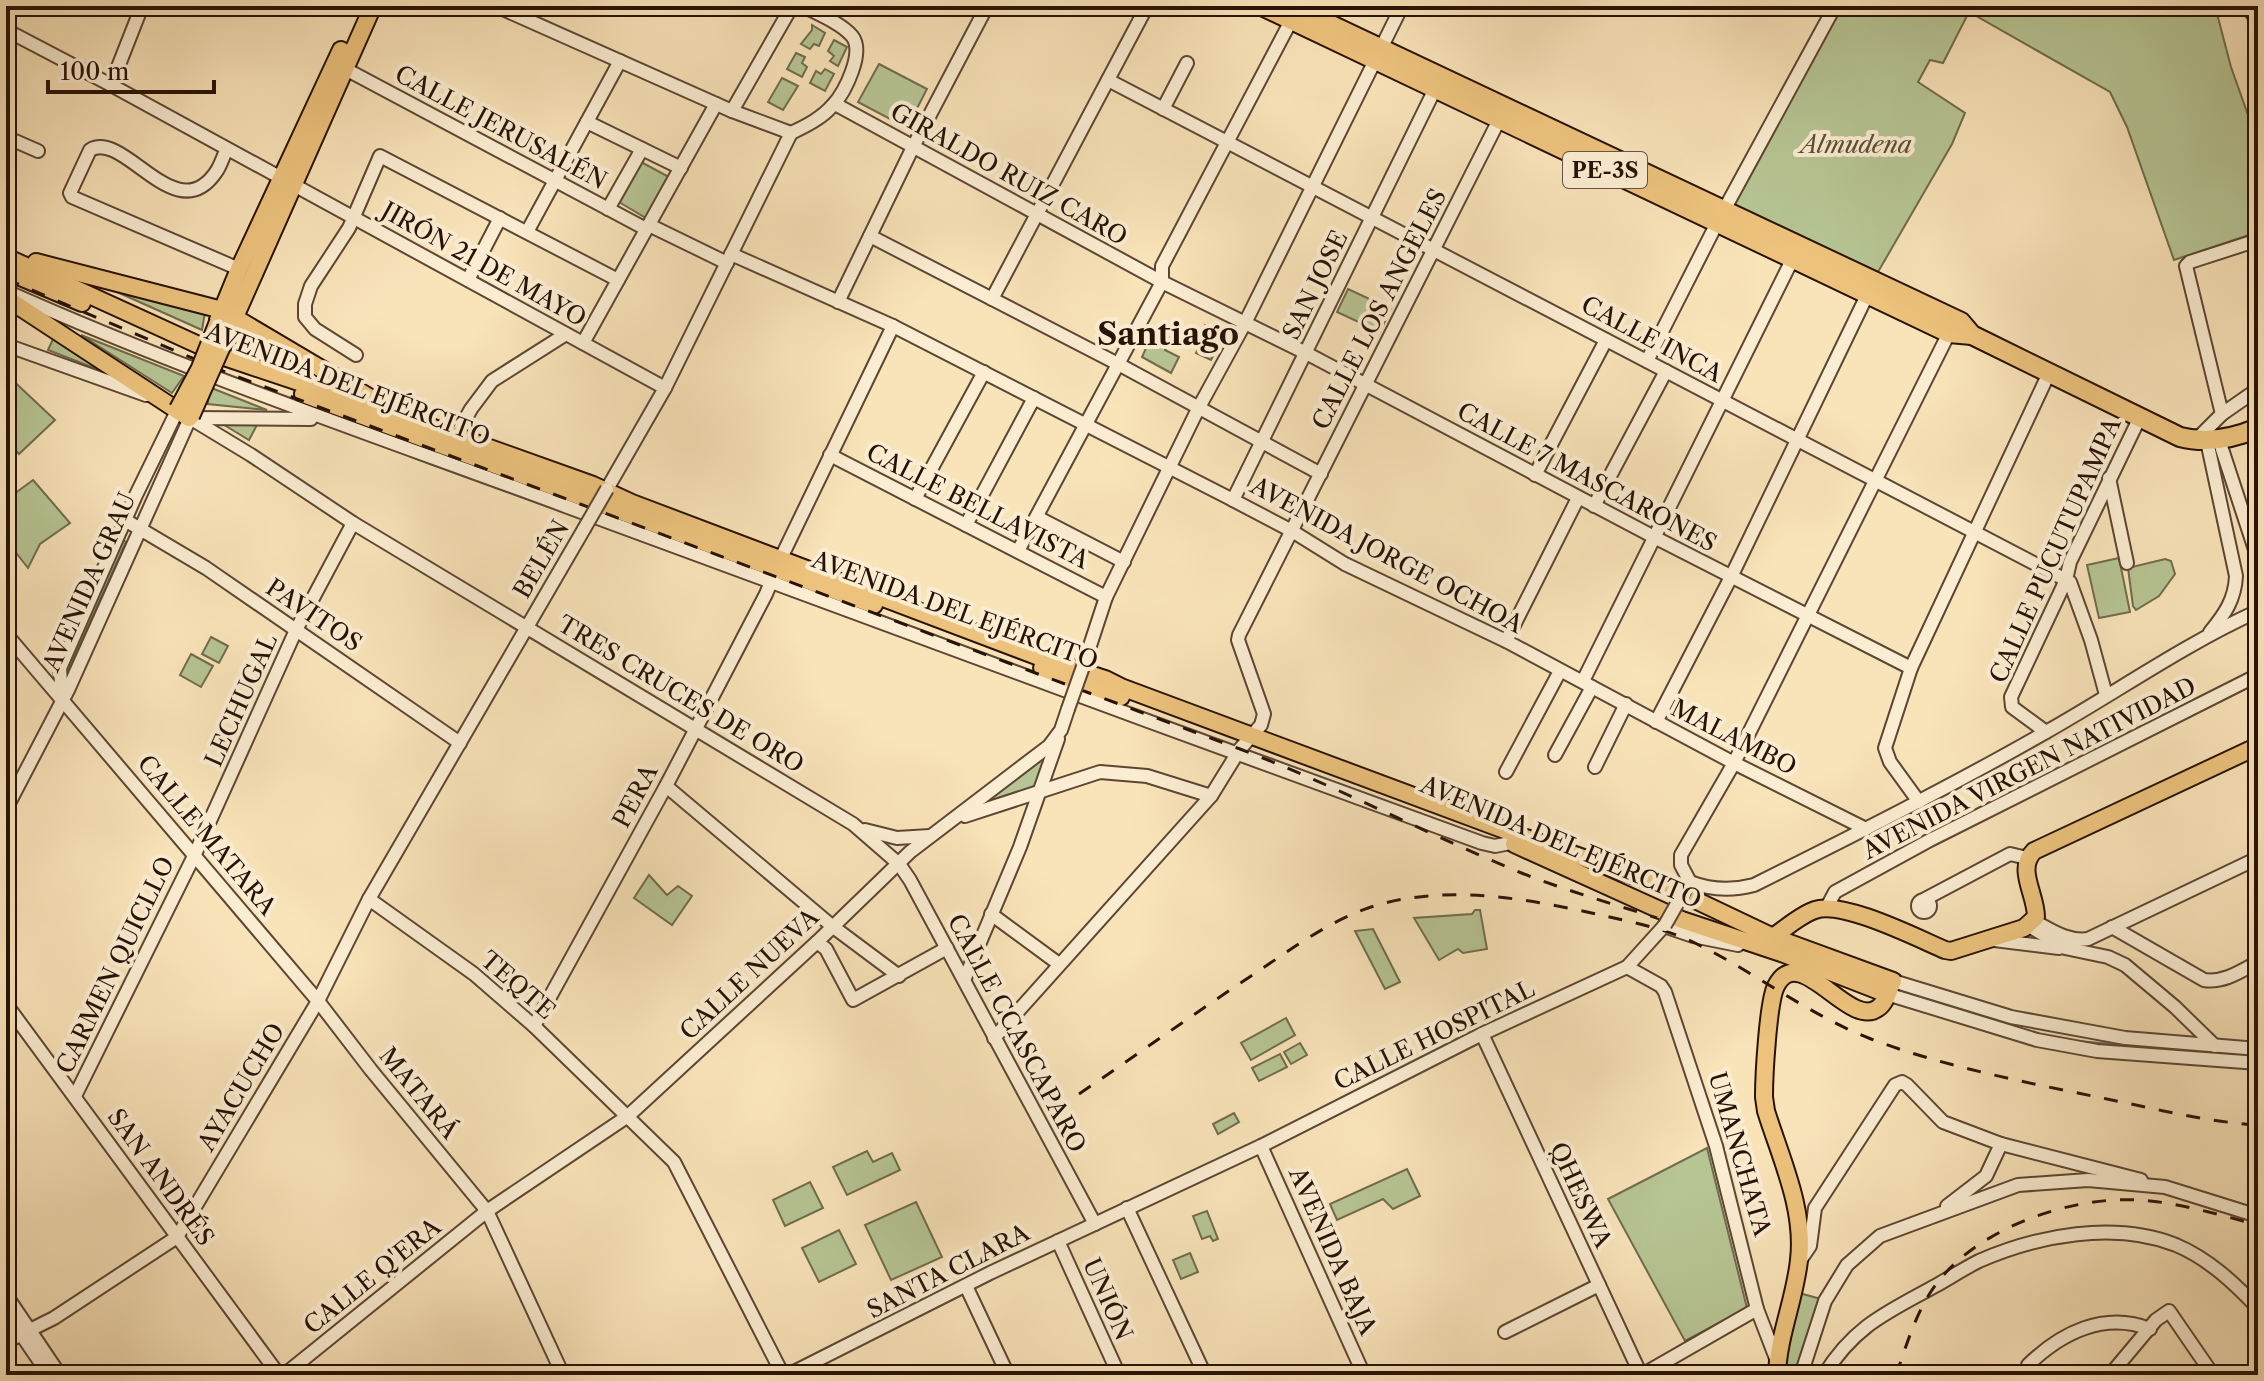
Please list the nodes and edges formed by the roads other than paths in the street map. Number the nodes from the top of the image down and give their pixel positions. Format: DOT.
graph roads {
  1 [pos="142,6"];
  2 [pos="361,6"];
  3 [pos="373,6"];
  4 [pos="496,6"];
  5 [pos="792,6"];
  6 [pos="803,6"];
  7 [pos="987,6"];
  8 [pos="1147,6"];
  9 [pos="1262,6"];
  10 [pos="1402,6"];
  11 [pos="1835,6"];
  12 [pos="2247,6"];
  13 [pos="1293,11"];
  14 [pos="2258,22"];
  15 [pos="6,30"];
  16 [pos="1379,56"];
  17 [pos="620,61"];
  18 [pos="1187,63"];
  19 [pos="340,66"];
  20 [pos="1108,80"];
  21 [pos="111,85"];
  22 [pos="1435,89"];
  23 [pos="716,104"];
  24 [pos="835,104"];
  25 [pos="1163,109"];
  26 [pos="732,111"];
  27 [pos="1502,114"];
  28 [pos="587,122"];
  29 [pos="791,133"];
  30 [pos="6,137"];
  31 [pos="1226,142"];
  32 [pos="913,147"];
  33 [pos="227,149"];
  34 [pos="642,149"];
  35 [pos="38,151"];
  36 [pos="681,168"];
  37 [pos="555,181"];
  38 [pos="288,182"];
  39 [pos="1311,186"];
  40 [pos="608,209"];
  41 [pos="1037,214"];
  42 [pos="1720,217"];
  43 [pos="354,218"];
  44 [pos="500,218"];
  45 [pos="1373,218"];
  46 [pos="648,227"];
  47 [pos="527,232"];
  48 [pos="870,236"];
  49 [pos="2258,240"];
  50 [pos="1434,250"];
  51 [pos="1796,252"];
  52 [pos="6,256"];
  53 [pos="729,258"];
  54 [pos="239,269"];
  55 [pos="6,271"];
  56 [pos="468,280"];
  57 [pos="618,280"];
  58 [pos="1162,282"];
  59 [pos="1871,288"];
  60 [pos="6,291"];
  61 [pos="6,298"];
  62 [pos="992,299"];
  63 [pos="838,302"];
  64 [pos="226,319"];
  65 [pos="1245,323"];
  66 [pos="893,326"];
  67 [pos="1953,326"];
  68 [pos="566,334"];
  69 [pos="1606,340"];
  70 [pos="583,343"];
  71 [pos="6,345"];
  72 [pos="1306,353"];
  73 [pos="356,355"];
  74 [pos="1647,361"];
  75 [pos="1120,365"];
  76 [pos="1666,371"];
  77 [pos="984,372"];
  78 [pos="2049,373"];
  79 [pos="1366,385"];
  80 [pos="665,388"];
  81 [pos="2258,389"];
  82 [pos="1034,398"];
  83 [pos="161,400"];
  84 [pos="1723,401"];
  85 [pos="1198,409"];
  86 [pos="184,414"];
  87 [pos="2222,414"];
  88 [pos="403,417"];
  89 [pos="2140,417"];
  90 [pos="332,422"];
  91 [pos="1087,425"];
  92 [pos="2258,428"];
  93 [pos="456,436"];
  94 [pos="1798,440"];
  95 [pos="2207,441"];
  96 [pos="1261,442"];
  97 [pos="830,455"];
  98 [pos="1171,468"];
  99 [pos="1321,474"];
  100 [pos="1535,475"];
  101 [pos="2109,478"];
  102 [pos="1876,481"];
  103 [pos="1578,498"];
  104 [pos="915,499"];
  105 [pos="1233,500"];
  106 [pos="1594,506"];
  107 [pos="1037,517"];
  108 [pos="125,520"];
  109 [pos="353,523"];
  110 [pos="966,525"];
  111 [pos="139,527"];
  112 [pos="1292,531"];
  113 [pos="1975,532"];
  114 [pos="1654,537"];
  115 [pos="1018,551"];
  116 [pos="2258,559"];
  117 [pos="1124,562"];
  118 [pos="2127,563"];
  119 [pos="776,570"];
  120 [pos="1731,577"];
  121 [pos="2066,580"];
  122 [pos="1106,597"];
  123 [pos="2258,611"];
  124 [pos="1808,616"];
  125 [pos="528,627"];
  126 [pos="296,630"];
  127 [pos="6,634"];
  128 [pos="2209,634"];
  129 [pos="1506,641"];
  130 [pos="1911,668"];
  131 [pos="1560,671"];
  132 [pos="2258,675"];
  133 [pos="1588,684"];
  134 [pos="2106,695"];
  135 [pos="62,698"];
  136 [pos="1626,704"];
  137 [pos="1656,722"];
  138 [pos="695,729"];
  139 [pos="1061,730"];
  140 [pos="2046,732"];
  141 [pos="460,743"];
  142 [pos="1245,744"];
  143 [pos="2254,748"];
  144 [pos="1555,755"];
  145 [pos="1734,763"];
  146 [pos="1595,767"];
  147 [pos="2258,767"];
  148 [pos="1506,772"];
  149 [pos="666,786"];
  150 [pos="1041,791"];
  151 [pos="1211,796"];
  152 [pos="1919,802"];
  153 [pos="6,809"];
  154 [pos="955,819"];
  155 [pos="853,824"];
  156 [pos="1866,829"];
  157 [pos="933,835"];
  158 [pos="195,854"];
  159 [pos="2027,858"];
  160 [pos="2258,858"];
  161 [pos="899,864"];
  162 [pos="1688,885"];
  163 [pos="369,899"];
  164 [pos="1925,899"];
  165 [pos="1827,907"];
  166 [pos="991,914"];
  167 [pos="2031,923"];
  168 [pos="832,926"];
  169 [pos="1664,926"];
  170 [pos="2112,927"];
  171 [pos="1986,940"];
  172 [pos="817,942"];
  173 [pos="1780,946"];
  174 [pos="947,948"];
  175 [pos="2065,948"];
  176 [pos="2258,962"];
  177 [pos="1059,964"];
  178 [pos="1627,967"];
  179 [pos="899,976"];
  180 [pos="965,978"];
  181 [pos="1890,987"];
  182 [pos="318,1001"];
  183 [pos="6,1004"];
  184 [pos="534,1026"];
  185 [pos="1482,1034"];
  186 [pos="994,1038"];
  187 [pos="2215,1046"];
  188 [pos="2258,1049"];
  189 [pos="2258,1063"];
  190 [pos="75,1096"];
  191 [pos="628,1116"];
  192 [pos="2001,1144"];
  193 [pos="1261,1146"];
  194 [pos="2165,1187"];
  195 [pos="1127,1208"];
  196 [pos="487,1211"];
  197 [pos="1936,1215"];
  198 [pos="2258,1216"];
  199 [pos="1095,1224"];
  200 [pos="177,1237"];
  201 [pos="1058,1241"];
  202 [pos="1799,1262"];
  203 [pos="1599,1285"];
  204 [pos="966,1286"];
  205 [pos="6,1295"];
  206 [pos="2258,1308"];
  207 [pos="1757,1309"];
  208 [pos="6,1312"];
  209 [pos="2150,1329"];
  210 [pos="1505,1332"];
  211 [pos="26,1333"];
  212 [pos="6,1342"];
  213 [pos="2028,1365"];
  214 [pos="1777,1369"];
  215 [pos="49,1375"];
  216 [pos="60,1375"];
  217 [pos="282,1375"];
  218 [pos="563,1375"];
  219 [pos="786,1375"];
  220 [pos="1008,1375"];
  221 [pos="1119,1375"];
  222 [pos="1205,1375"];
  223 [pos="1364,1375"];
  224 [pos="1641,1375"];
  225 [pos="1801,1375"];
  226 [pos="1824,1375"];
  227 [pos="2110,1375"];
  228 [pos="2213,1375"];
  1 -- 21 [label="street"];
  2 -- 19 [label="main road"];
  3 -- 19 [label="main road"];
  4 -- 17 [label="street"];
  5 -- 26 [label="street"];
  6 -- 24 [label="street"];
  7 -- 32 [label="street"];
  8 -- 20 [label="street"];
  9 -- 13 [label="highway, PE-3S"];
  10 -- 16 [label="street"];
  11 -- 42 [label="street"];
  12 -- 14 [label="street"];
  13 -- 16 [label="highway, PE-3S"];
  13 -- 31 [label="street"];
  15 -- 21 [label="street, JIRÓN 21 DE MAYO"];
  16 -- 22 [label="highway, PE-3S"];
  16 -- 27 [label="highway, PE-3S"];
  16 -- 39 [label="street"];
  17 -- 23 [label="street"];
  17 -- 28 [label="street"];
  18 -- 25 [label="street"];
  19 -- 37 [label="street, CALLE JERUSALÉN"];
  19 -- 38 [label="main road"];
  20 -- 25 [label="street, CALLE INCA"];
  20 -- 41 [label="street"];
  21 -- 33 [label="street, JIRÓN 21 DE MAYO"];
  22 -- 27 [label="highway, PE-3S"];
  22 -- 45 [label="street, SAN JOSE"];
  23 -- 26 [label="street"];
  23 -- 36 [label="street"];
  24 -- 29 [label="street"];
  24 -- 32 [label="street, GIRALDO RUIZ CARO"];
  25 -- 31 [label="street, CALLE INCA"];
  26 -- 29 [label="street"];
  27 -- 42 [label="highway, PE-3S"];
  27 -- 50 [label="street, CALLE LOS ANGELES"];
  28 -- 34 [label="street"];
  28 -- 37 [label="street"];
  29 -- 53 [label="street, BELÉN"];
  30 -- 35 [label="street"];
  31 -- 39 [label="street, CALLE INCA"];
  31 -- 58 [label="street"];
  32 -- 41 [label="street, GIRALDO RUIZ CARO"];
  32 -- 48 [label="street"];
  33 -- 38 [label="street, JIRÓN 21 DE MAYO"];
  33 -- 54 [label="street"];
  34 -- 36 [label="street"];
  34 -- 40 [label="street"];
  36 -- 46 [label="street"];
  37 -- 40 [label="street, CALLE JERUSALÉN"];
  37 -- 47 [label="street"];
  38 -- 43 [label="street, JIRÓN 21 DE MAYO"];
  38 -- 54 [label="main road"];
  38 -- 64 [label="main road"];
  39 -- 45 [label="street, CALLE INCA"];
  39 -- 65 [label="street"];
  40 -- 46 [label="street, CALLE JERUSALÉN"];
  41 -- 58 [label="street, GIRALDO RUIZ CARO"];
  41 -- 62 [label="street"];
  42 -- 51 [label="highway, PE-3S"];
  42 -- 74 [label="street"];
  43 -- 44 [label="street"];
  43 -- 56 [label="street, JIRÓN 21 DE MAYO"];
  43 -- 73 [label="street"];
  44 -- 47 [label="street"];
  44 -- 56 [label="street"];
  45 -- 50 [label="street, CALLE INCA"];
  45 -- 72 [label="street, SAN JOSE"];
  46 -- 53 [label="street, CALLE JERUSALÉN"];
  46 -- 57 [label="street"];
  47 -- 57 [label="street"];
  48 -- 62 [label="street"];
  48 -- 63 [label="street"];
  49 -- 87 [label="street"];
  50 -- 69 [label="street, CALLE INCA"];
  50 -- 79 [label="street, CALLE LOS ANGELES"];
  51 -- 59 [label="highway, PE-3S"];
  51 -- 84 [label="street"];
  52 -- 64 [label="main road"];
  52 -- 88 [label="main road, AVENIDA DEL EJÉRCITO"];
  53 -- 63 [label="street"];
  53 -- 80 [label="street, BELÉN"];
  54 -- 64 [label="main road"];
  55 -- 119 [label="main road, AVENIDA DEL EJÉRCITO"];
  56 -- 68 [label="street, JIRÓN 21 DE MAYO"];
  57 -- 70 [label="street"];
  58 -- 65 [label="street, GIRALDO RUIZ CARO"];
  58 -- 75 [label="street"];
  59 -- 67 [label="highway, PE-3S"];
  59 -- 94 [label="street"];
  60 -- 90 [label="street, AVENIDA DEL EJÉRCITO"];
  61 -- 83 [label="main road"];
  62 -- 75 [label="street"];
  63 -- 66 [label="street"];
  64 -- 86 [label="main road, bridge"];
  64 -- 88 [label="main road"];
  65 -- 72 [label="street, CALLE 7 MASCARONES"];
  65 -- 85 [label="street"];
  66 -- 77 [label="street, AVENIDA JORGE OCHOA"];
  66 -- 97 [label="street, PERA"];
  67 -- 78 [label="highway, PE-3S"];
  67 -- 102 [label="street"];
  68 -- 70 [label="street, JIRÓN 21 DE MAYO"];
  68 -- 93 [label="street"];
  69 -- 74 [label="street, CALLE INCA"];
  69 -- 100 [label="street"];
  70 -- 80 [label="street, JIRÓN 21 DE MAYO"];
  71 -- 83 [label="street"];
  72 -- 79 [label="street, CALLE 7 MASCARONES"];
  72 -- 96 [label="street, SAN JOSE"];
  74 -- 76 [label="street, CALLE INCA"];
  75 -- 85 [label="street"];
  75 -- 91 [label="street"];
  76 -- 84 [label="street, CALLE INCA"];
  76 -- 106 [label="street"];
  77 -- 82 [label="street, AVENIDA JORGE OCHOA"];
  77 -- 104 [label="street"];
  78 -- 89 [label="highway, PE-3S"];
  78 -- 113 [label="street"];
  79 -- 99 [label="street, CALLE LOS ANGELES"];
  79 -- 100 [label="street, CALLE 7 MASCARONES"];
  80 -- 125 [label="street, BELÉN, bridge"];
  81 -- 87 [label="street"];
  82 -- 91 [label="street, AVENIDA JORGE OCHOA"];
  82 -- 110 [label="street"];
  83 -- 86 [label="main road"];
  84 -- 94 [label="street, CALLE INCA"];
  84 -- 114 [label="street"];
  85 -- 96 [label="street"];
  85 -- 98 [label="street"];
  86 -- 90 [label="street"];
  86 -- 108 [label="street, AVENIDA GRAU"];
  86 -- 109 [label="street, TRES CRUCES DE ORO"];
  86 -- 111 [label="street, AVENIDA GRAU"];
  87 -- 95 [label="street"];
  88 -- 93 [label="main road, AVENIDA DEL EJÉRCITO"];
  89 -- 95 [label="highway, PE-3S"];
  89 -- 101 [label="street, CALLE PUCUTUPAMPA"];
  90 -- 119 [label="street, AVENIDA DEL EJÉRCITO"];
  91 -- 98 [label="street, AVENIDA JORGE OCHOA"];
  91 -- 107 [label="street"];
  92 -- 95 [label="highway"];
  93 -- 119 [label="main road, AVENIDA DEL EJÉRCITO"];
  94 -- 102 [label="street, CALLE INCA"];
  94 -- 120 [label="street"];
  95 -- 116 [label="street"];
  95 -- 128 [label="street"];
  96 -- 99 [label="street"];
  96 -- 105 [label="street, SAN JOSE"];
  97 -- 104 [label="street, CALLE BELLAVISTA"];
  97 -- 119 [label="street, PERA"];
  98 -- 105 [label="street, AVENIDA JORGE OCHOA"];
  98 -- 117 [label="street"];
  99 -- 112 [label="street, CALLE LOS ANGELES"];
  100 -- 103 [label="street, CALLE 7 MASCARONES"];
  101 -- 118 [label="street"];
  101 -- 121 [label="street, CALLE PUCUTUPAMPA"];
  102 -- 113 [label="street, CALLE INCA"];
  102 -- 124 [label="street"];
  103 -- 106 [label="street, CALLE 7 MASCARONES"];
  103 -- 129 [label="street"];
  104 -- 110 [label="street, CALLE BELLAVISTA"];
  105 -- 112 [label="street, AVENIDA JORGE OCHOA"];
  106 -- 114 [label="street, CALLE 7 MASCARONES"];
  107 -- 115 [label="street"];
  107 -- 117 [label="street"];
  108 -- 111 [label="street, PAVITOS"];
  108 -- 135 [label="street, AVENIDA GRAU"];
  109 -- 125 [label="street, TRES CRUCES DE ORO"];
  109 -- 126 [label="street, LECHUGAL"];
  110 -- 115 [label="street, CALLE BELLAVISTA"];
  111 -- 126 [label="street, PAVITOS"];
  111 -- 135 [label="street, AVENIDA GRAU"];
  112 -- 129 [label="street, AVENIDA JORGE OCHOA"];
  112 -- 142 [label="street, CALLE LOS ANGELES"];
  113 -- 121 [label="street, CALLE INCA"];
  113 -- 130 [label="street"];
  114 -- 120 [label="street, CALLE 7 MASCARONES"];
  114 -- 133 [label="street"];
  115 -- 122 [label="street, CALLE BELLAVISTA"];
  117 -- 122 [label="street"];
  119 -- 138 [label="street, PERA"];
  119 -- 142 [label="main road, AVENIDA DEL EJÉRCITO"];
  119 -- 142 [label="main road, AVENIDA DEL EJÉRCITO"];
  120 -- 124 [label="street, CALLE 7 MASCARONES"];
  120 -- 137 [label="street"];
  121 -- 134 [label="street"];
  121 -- 140 [label="street, CALLE PUCUTUPAMPA"];
  122 -- 139 [label="street, bridge"];
  123 -- 128 [label="street"];
  124 -- 130 [label="street, CALLE 7 MASCARONES"];
  124 -- 145 [label="street"];
  125 -- 138 [label="street, TRES CRUCES DE ORO"];
  125 -- 141 [label="street, BELÉN"];
  126 -- 141 [label="street, PAVITOS"];
  126 -- 158 [label="street, LECHUGAL"];
  127 -- 135 [label="street, CALLE MATARA"];
  128 -- 134 [label="street"];
  129 -- 131 [label="street, AVENIDA JORGE OCHOA"];
  130 -- 152 [label="street"];
  131 -- 133 [label="street, AVENIDA JORGE OCHOA"];
  131 -- 148 [label="street"];
  132 -- 165 [label="street, AVENIDA VIRGEN NATIVIDAD"];
  133 -- 136 [label="street, MALAMBO"];
  133 -- 144 [label="street"];
  134 -- 140 [label="street"];
  135 -- 153 [label="street"];
  135 -- 158 [label="street, CALLE MATARA"];
  136 -- 137 [label="street, MALAMBO"];
  136 -- 146 [label="street"];
  137 -- 145 [label="street, MALAMBO"];
  138 -- 149 [label="street, PERA"];
  138 -- 155 [label="street, TRES CRUCES DE ORO"];
  139 -- 150 [label="street"];
  139 -- 154 [label="street, CALLE NUEVA"];
  140 -- 152 [label="street"];
  141 -- 163 [label="street, BELÉN"];
  142 -- 151 [label="street"];
  142 -- 173 [label="main road, AVENIDA DEL EJÉRCITO"];
  142 -- 173 [label="main road, AVENIDA DEL EJÉRCITO"];
  143 -- 147 [label="street"];
  143 -- 159 [label="main road"];
  145 -- 156 [label="street, MALAMBO"];
  145 -- 162 [label="street"];
  149 -- 168 [label="street"];
  149 -- 184 [label="street, PERA"];
  150 -- 151 [label="street"];
  150 -- 154 [label="street"];
  150 -- 166 [label="street"];
  151 -- 177 [label="street"];
  152 -- 156 [label="street"];
  154 -- 157 [label="street, CALLE NUEVA"];
  155 -- 157 [label="street"];
  155 -- 161 [label="street, TRES CRUCES DE ORO"];
  156 -- 162 [label="street"];
  157 -- 161 [label="street, CALLE NUEVA"];
  158 -- 182 [label="street, CALLE MATARA"];
  158 -- 190 [label="street, CARMEN QUICLLO"];
  159 -- 164 [label="street"];
  159 -- 167 [label="main road"];
  160 -- 170 [label="street"];
  161 -- 168 [label="street, CALLE NUEVA"];
  161 -- 174 [label="street, CALLE CCASCAPARO"];
  162 -- 169 [label="street, bridge"];
  163 -- 182 [label="street, BELÉN"];
  163 -- 184 [label="street, TEQTE"];
  165 -- 171 [label="main road"];
  165 -- 173 [label="main road"];
  166 -- 177 [label="street"];
  166 -- 180 [label="street"];
  167 -- 170 [label="street"];
  167 -- 171 [label="main road"];
  167 -- 175 [label="street"];
  168 -- 172 [label="street, CALLE NUEVA"];
  168 -- 179 [label="street"];
  169 -- 173 [label="street"];
  169 -- 178 [label="street"];
  170 -- 176 [label="street"];
  171 -- 175 [label="street"];
  172 -- 179 [label="street"];
  172 -- 191 [label="street, CALLE NUEVA"];
  173 -- 181 [label="main road, AVENIDA DEL EJÉRCITO"];
  174 -- 179 [label="street"];
  174 -- 180 [label="street, CALLE CCASCAPARO"];
  175 -- 187 [label="street"];
  177 -- 186 [label="street"];
  178 -- 185 [label="street, CALLE HOSPITAL"];
  178 -- 207 [label="street, UMANCHATA"];
  180 -- 186 [label="street, CALLE CCASCAPARO"];
  181 -- 187 [label="street"];
  181 -- 189 [label="street"];
  181 -- 202 [label="main road"];
  182 -- 196 [label="street, MATARÁ"];
  182 -- 200 [label="street, AYACUCHO"];
  183 -- 190 [label="street, SAN ANDRÉS"];
  184 -- 191 [label="street, TEQTE"];
  185 -- 193 [label="street, CALLE HOSPITAL"];
  185 -- 203 [label="street, QHESWA"];
  186 -- 199 [label="street, CALLE CCASCAPARO"];
  187 -- 188 [label="street"];
  190 -- 200 [label="street, SAN ANDRÉS"];
  191 -- 196 [label="street, CALLE NUEVA"];
  191 -- 219 [label="street, TEQTE"];
  192 -- 194 [label="street"];
  192 -- 197 [label="street"];
  192 -- 202 [label="street"];
  193 -- 195 [label="street, CALLE HOSPITAL"];
  193 -- 223 [label="street, AVENIDA BAJA"];
  194 -- 197 [label="street"];
  194 -- 198 [label="street"];
  195 -- 199 [label="street, SANTA CLARA"];
  195 -- 222 [label="street"];
  196 -- 217 [label="street, CALLE Q'ERA"];
  196 -- 218 [label="street, MATARÁ"];
  197 -- 225 [label="street"];
  199 -- 201 [label="street, SANTA CLARA"];
  200 -- 211 [label="street"];
  200 -- 217 [label="street, SAN ANDRÉS"];
  201 -- 204 [label="street, SANTA CLARA"];
  201 -- 221 [label="street, UNIÓN"];
  202 -- 214 [label="main road"];
  203 -- 210 [label="street"];
  203 -- 224 [label="street, QHESWA"];
  204 -- 219 [label="street, SANTA CLARA"];
  204 -- 220 [label="street"];
  205 -- 211 [label="street"];
  206 -- 226 [label="street"];
  207 -- 214 [label="street, UMANCHATA"];
  207 -- 224 [label="street"];
  208 -- 211 [label="street"];
  209 -- 213 [label="street"];
  209 -- 227 [label="street"];
  209 -- 228 [label="street"];
  211 -- 212 [label="street"];
  211 -- 215 [label="street"];
  211 -- 216 [label="street"];
}
